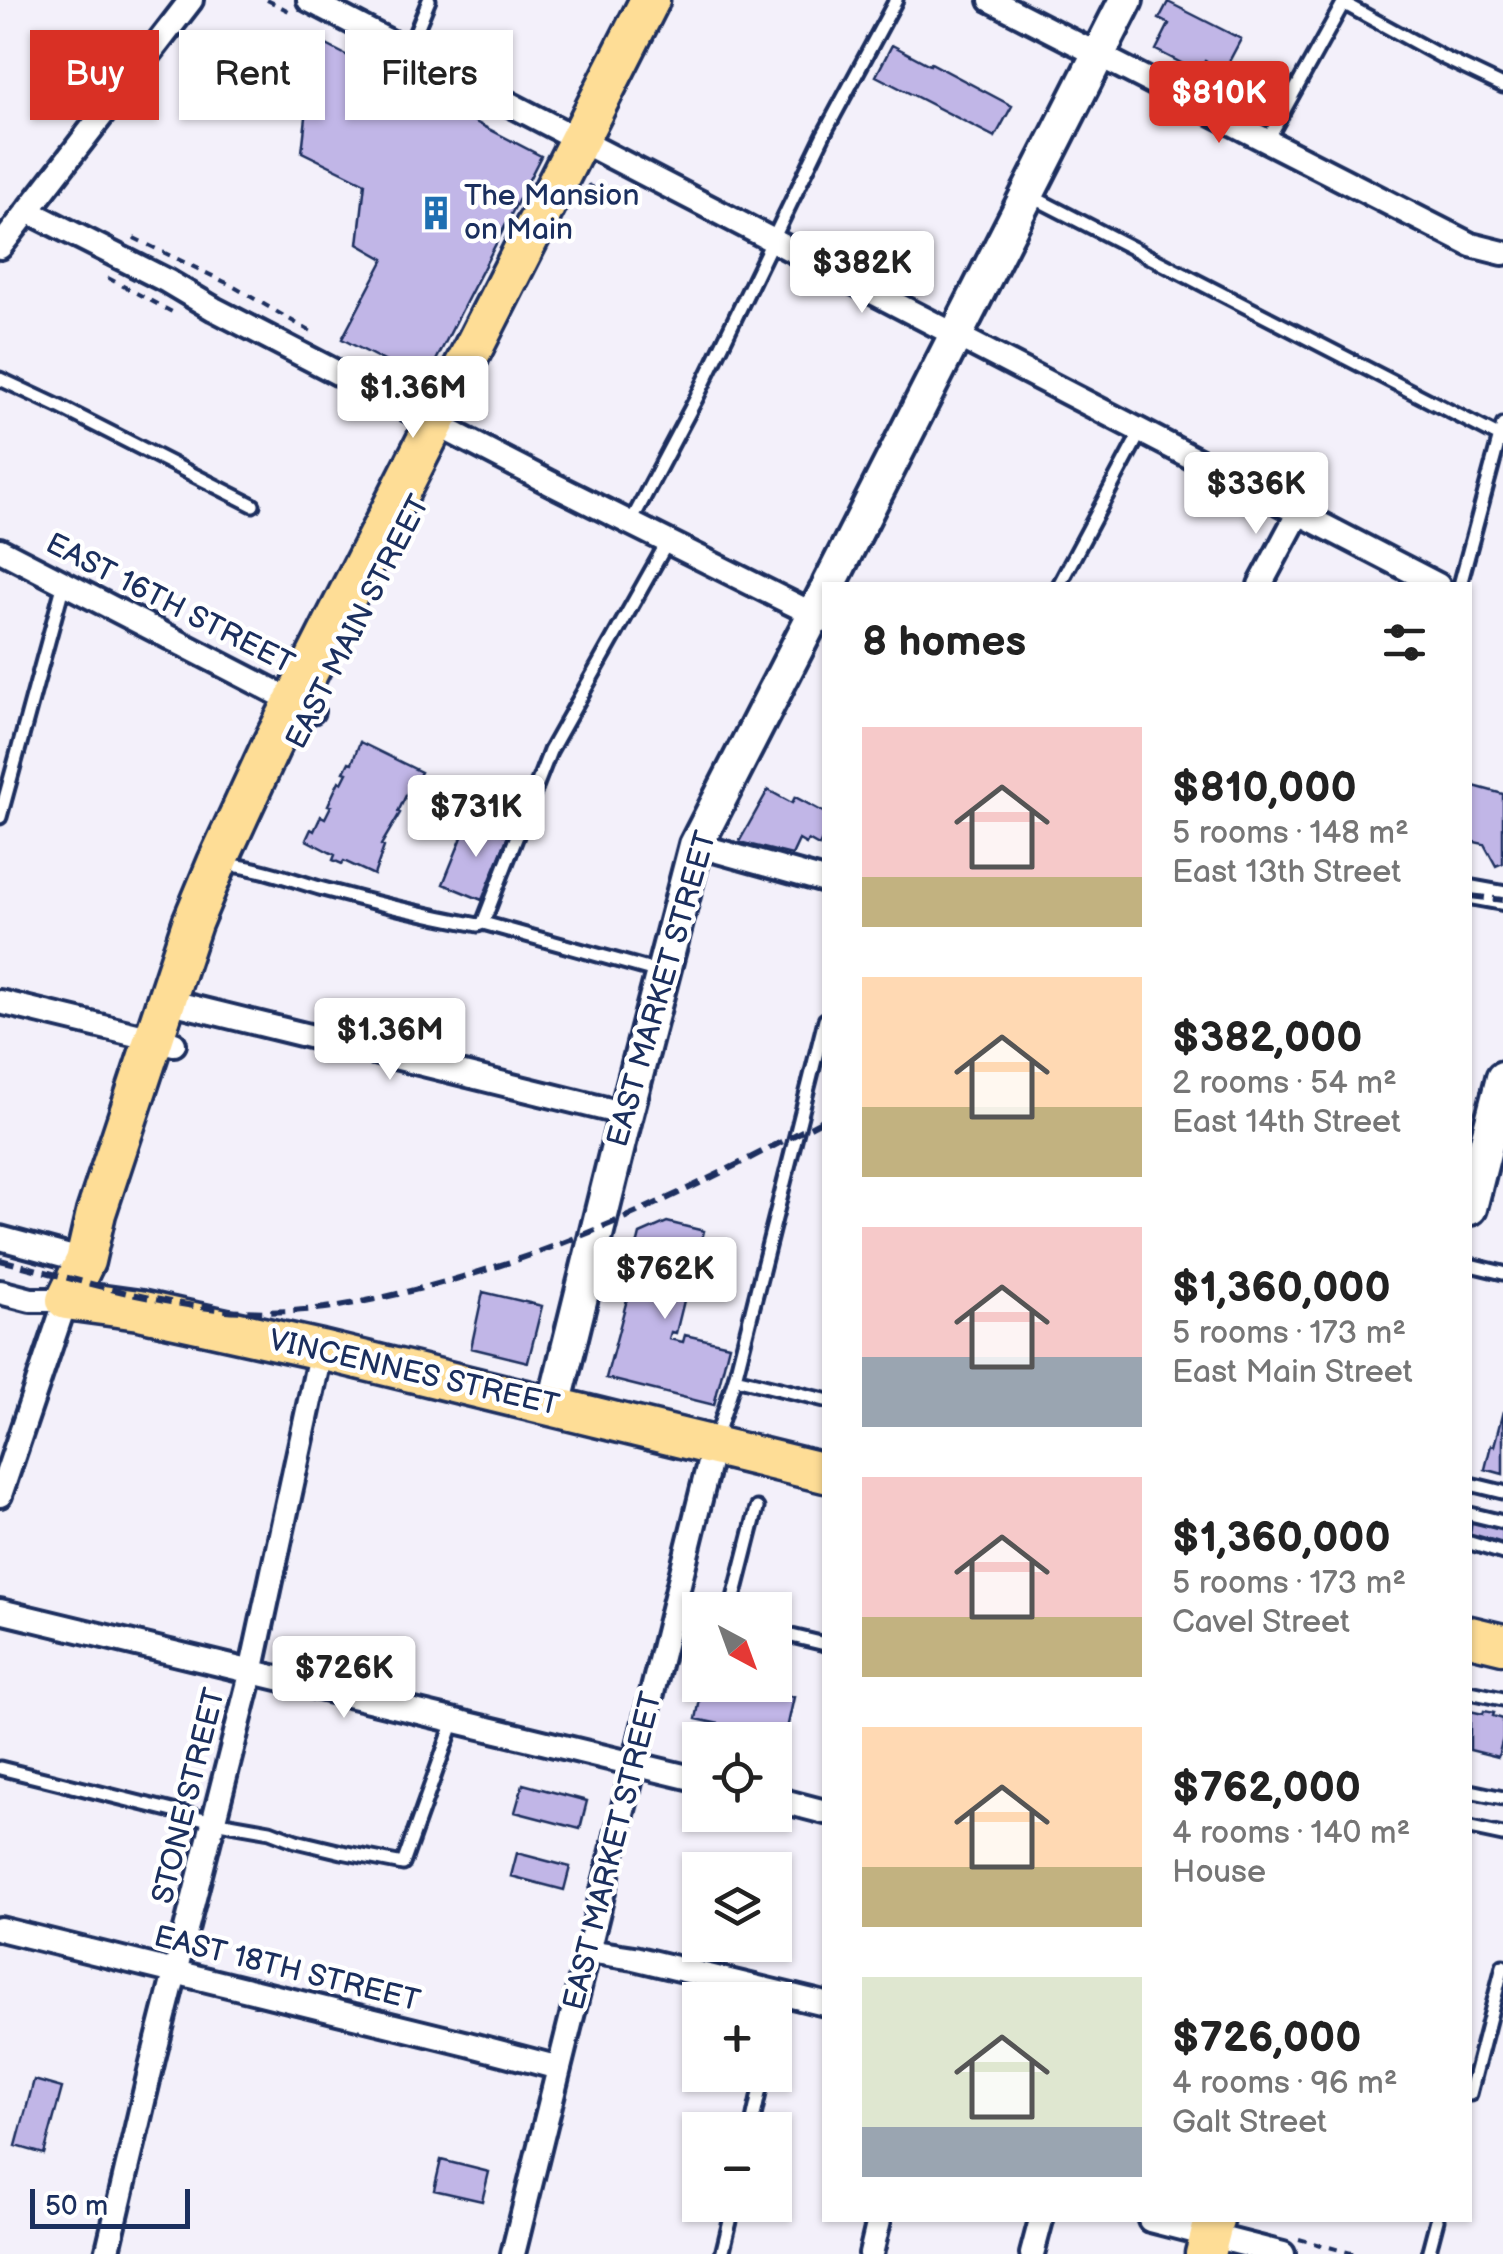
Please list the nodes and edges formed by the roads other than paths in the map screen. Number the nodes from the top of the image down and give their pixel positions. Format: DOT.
graph roads {
  1 [pos="191,0"];
  2 [pos="310,0"];
  3 [pos="429,0"];
  4 [pos="650,0"];
  5 [pos="674,0"];
  6 [pos="896,0"];
  7 [pos="991,0"];
  8 [pos="1126,0"];
  9 [pos="1344,2"];
  10 [pos="368,30"];
  11 [pos="417,30"];
  12 [pos="1098,54"];
  13 [pos="1503,86"];
  14 [pos="513,106"];
  15 [pos="1268,141"];
  16 [pos="589,145"];
  17 [pos="1028,194"];
  18 [pos="28,211"];
  19 [pos="772,240"];
  20 [pos="0,247"];
  21 [pos="1503,253"];
  22 [pos="956,335"];
  23 [pos="0,380"];
  24 [pos="445,428"];
  25 [pos="1140,431"];
  26 [pos="1501,431"];
  27 [pos="253,505"];
  28 [pos="1298,512"];
  29 [pos="632,522"];
  30 [pos="668,540"];
  31 [pos="0,550"];
  32 [pos="833,582"];
  33 [pos="1061,582"];
  34 [pos="1262,582"];
  35 [pos="1432,582"];
  36 [pos="1461,582"];
  37 [pos="64,583"];
  38 [pos="822,603"];
  39 [pos="822,605"];
  40 [pos="303,706"];
  41 [pos="0,817"];
  42 [pos="696,845"];
  43 [pos="238,866"];
  44 [pos="822,880"];
  45 [pos="1472,892"];
  46 [pos="1503,898"];
  47 [pos="483,923"];
  48 [pos="663,973"];
  49 [pos="0,1002"];
  50 [pos="177,1003"];
  51 [pos="822,1032"];
  52 [pos="164,1041"];
  53 [pos="1503,1078"];
  54 [pos="626,1114"];
  55 [pos="1472,1200"];
  56 [pos="0,1238"];
  57 [pos="86,1261"];
  58 [pos="1472,1265"];
  59 [pos="1503,1273"];
  60 [pos="0,1292"];
  61 [pos="66,1300"];
  62 [pos="322,1350"];
  63 [pos="735,1378"];
  64 [pos="822,1399"];
  65 [pos="554,1406"];
  66 [pos="713,1447"];
  67 [pos="7,1450"];
  68 [pos="822,1473"];
  69 [pos="1472,1484"];
  70 [pos="1503,1492"];
  71 [pos="0,1494"];
  72 [pos="757,1508"];
  73 [pos="1472,1514"];
  74 [pos="1503,1522"];
  75 [pos="1472,1544"];
  76 [pos="1503,1552"];
  77 [pos="736,1592"];
  78 [pos="673,1607"];
  79 [pos="682,1609"];
  80 [pos="0,1612"];
  81 [pos="792,1636"];
  82 [pos="1472,1636"];
  83 [pos="822,1643"];
  84 [pos="1503,1644"];
  85 [pos="251,1672"];
  86 [pos="1472,1692"];
  87 [pos="1503,1700"];
  88 [pos="454,1720"];
  89 [pos="634,1764"];
  90 [pos="0,1768"];
  91 [pos="682,1776"];
  92 [pos="1472,1790"];
  93 [pos="1503,1798"];
  94 [pos="792,1803"];
  95 [pos="822,1811"];
  96 [pos="214,1821"];
  97 [pos="1472,1828"];
  98 [pos="1503,1835"];
  99 [pos="0,1929"];
  100 [pos="588,1951"];
  101 [pos="1503,1966"];
  102 [pos="175,1973"];
  103 [pos="733,1982"];
  104 [pos="792,1996"];
  105 [pos="822,2003"];
  106 [pos="559,2068"];
  107 [pos="1472,2086"];
  108 [pos="730,2222"];
  109 [pos="879,2222"];
  110 [pos="1040,2222"];
  111 [pos="1158,2222"];
  112 [pos="1436,2222"];
  113 [pos="1210,2236"];
  114 [pos="107,2254"];
  115 [pos="513,2254"];
  116 [pos="722,2254"];
  117 [pos="871,2254"];
  118 [pos="1032,2254"];
  119 [pos="1283,2254"];
  120 [pos="1428,2254"];
  1 -- 18 [label="street"];
  2 -- 10 [label="street"];
  3 -- 11 [label="lane"];
  4 -- 16 [label="main road, EAST MAIN STREET"];
  5 -- 16 [label="main road, EAST MAIN STREET"];
  6 -- 19 [label="lane"];
  7 -- 12 [label="street"];
  8 -- 12 [label="street, EAST MARKET STREET"];
  9 -- 13 [label="lane"];
  9 -- 15 [label="lane"];
  12 -- 15 [label="street"];
  12 -- 17 [label="street, EAST MARKET STREET"];
  14 -- 16 [label="street"];
  15 -- 21 [label="street"];
  16 -- 19 [label="street"];
  16 -- 24 [label="main road, EAST MAIN STREET"];
  17 -- 22 [label="street, EAST MARKET STREET"];
  17 -- 26 [label="lane"];
  18 -- 20 [label="street"];
  18 -- 24 [label="street"];
  19 -- 22 [label="street"];
  19 -- 29 [label="lane"];
  22 -- 25 [label="street"];
  22 -- 32 [label="street, EAST MARKET STREET"];
  23 -- 27 [label="lane"];
  24 -- 29 [label="street"];
  24 -- 40 [label="main road, EAST MAIN STREET"];
  25 -- 28 [label="street"];
  25 -- 33 [label="lane"];
  26 -- 36 [label="lane"];
  28 -- 34 [label="street"];
  28 -- 35 [label="street"];
  29 -- 30 [label="street"];
  30 -- 38 [label="street"];
  30 -- 47 [label="lane"];
  31 -- 37 [label="street, EAST 16TH STREET"];
  37 -- 40 [label="street, EAST 16TH STREET"];
  37 -- 41 [label="lane"];
  39 -- 42 [label="street, EAST MARKET STREET"];
  40 -- 43 [label="main road, EAST MAIN STREET"];
  40 -- 50 [label="main road, EAST MAIN STREET"];
  42 -- 44 [label="street"];
  42 -- 48 [label="street, EAST MARKET STREET"];
  43 -- 47 [label="lane"];
  43 -- 50 [label="main road, EAST MAIN STREET"];
  45 -- 46 [label="street"];
  47 -- 48 [label="lane"];
  48 -- 54 [label="street, EAST MARKET STREET"];
  49 -- 52 [label="street"];
  50 -- 52 [label="main road, EAST MAIN STREET"];
  50 -- 54 [label="street"];
  51 -- 63 [label="lane"];
  52 -- 57 [label="main road, EAST MAIN STREET"];
  53 -- 55 [label="street"];
  54 -- 65 [label="street, EAST MARKET STREET"];
  56 -- 57 [label="street"];
  57 -- 61 [label="main road, EAST MAIN STREET"];
  58 -- 59 [label="lane"];
  60 -- 61 [label="street, VINCENNES STREET"];
  61 -- 62 [label="main road, VINCENNES STREET"];
  61 -- 67 [label="street"];
  62 -- 65 [label="main road, VINCENNES STREET"];
  62 -- 85 [label="street, STONE STREET"];
  63 -- 64 [label="lane"];
  63 -- 66 [label="lane"];
  65 -- 66 [label="main road, VINCENNES STREET"];
  66 -- 68 [label="main road, VINCENNES STREET"];
  66 -- 78 [label="street, EAST MARKET STREET"];
  67 -- 71 [label="street"];
  69 -- 70 [label="lane"];
  72 -- 77 [label="lane"];
  73 -- 74 [label="lane"];
  75 -- 76 [label="lane"];
  78 -- 79 [label="lane"];
  78 -- 89 [label="street, EAST MARKET STREET"];
  80 -- 85 [label="street"];
  81 -- 83 [label="lane"];
  82 -- 84 [label="main road"];
  85 -- 88 [label="street"];
  85 -- 96 [label="street, STONE STREET"];
  86 -- 87 [label="lane"];
  88 -- 89 [label="street"];
  88 -- 96 [label="lane"];
  89 -- 91 [label="street"];
  89 -- 100 [label="street, EAST MARKET STREET"];
  90 -- 96 [label="lane"];
  92 -- 93 [label="lane"];
  94 -- 95 [label="street"];
  96 -- 102 [label="street, STONE STREET"];
  97 -- 98 [label="lane"];
  99 -- 102 [label="street, EAST 18TH STREET"];
  100 -- 103 [label="street"];
  100 -- 106 [label="street, EAST MARKET STREET"];
  101 -- 107 [label="lane"];
  102 -- 106 [label="street, EAST 18TH STREET"];
  102 -- 114 [label="street, STONE STREET"];
  104 -- 105 [label="street"];
  106 -- 115 [label="street, EAST MARKET STREET"];
  108 -- 116 [label="lane"];
  109 -- 117 [label="street"];
  110 -- 118 [label="street"];
  111 -- 113 [label="street"];
  112 -- 120 [label="lane"];
  113 -- 119 [label="street"];
}
